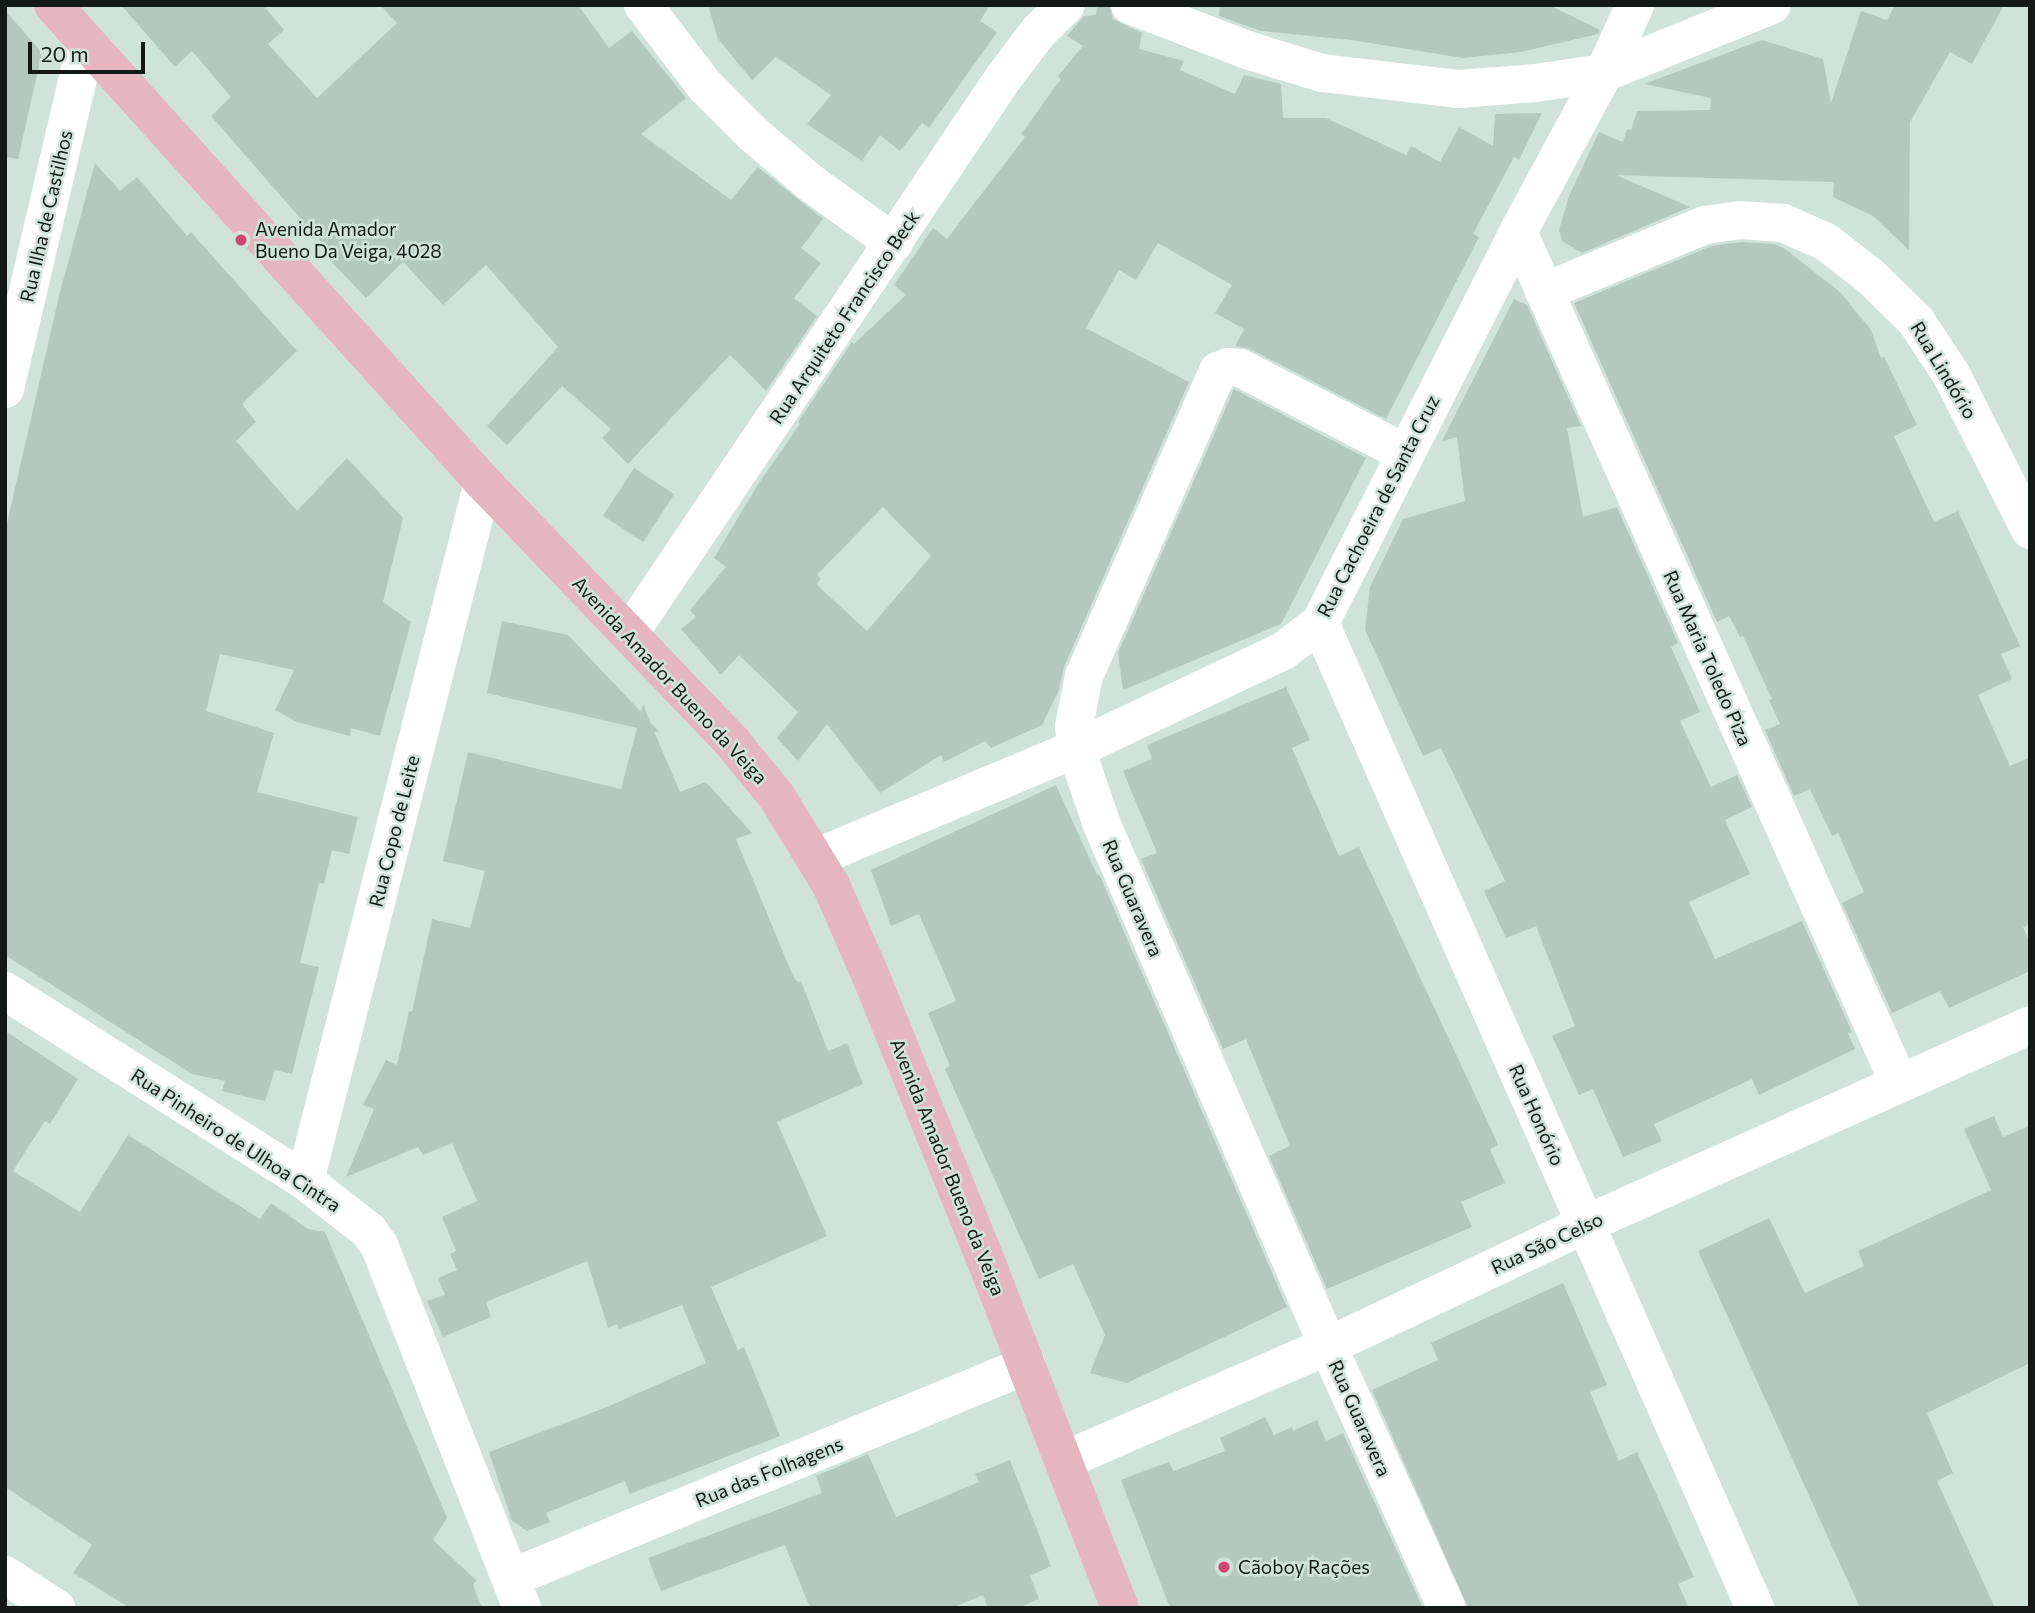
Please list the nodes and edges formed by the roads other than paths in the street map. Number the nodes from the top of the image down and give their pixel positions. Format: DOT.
graph roads {
  1 [pos="53,5"];
  2 [pos="643,5"];
  3 [pos="1066,5"];
  4 [pos="1130,5"];
  5 [pos="1635,5"];
  6 [pos="1772,5"];
  7 [pos="86,44"];
  8 [pos="1604,73"];
  9 [pos="1518,232"];
  10 [pos="894,243"];
  11 [pos="1544,292"];
  12 [pos="5,389"];
  13 [pos="1405,453"];
  14 [pos="483,482"];
  15 [pos="2030,530"];
  16 [pos="1320,623"];
  17 [pos="629,634"];
  18 [pos="1076,749"];
  19 [pos="815,858"];
  20 [pos="5,991"];
  21 [pos="2030,1025"];
  22 [pos="1899,1083"];
  23 [pos="305,1181"];
  24 [pos="1586,1224"];
  25 [pos="1328,1346"];
  26 [pos="1027,1366"];
  27 [pos="1063,1461"];
  28 [pos="5,1575"];
  29 [pos="516,1593"];
  30 [pos="56,1608"];
  31 [pos="1120,1608"];
  32 [pos="1447,1608"];
  33 [pos="1755,1608"];
  1 -- 7 [label="main road, Avenida Amador Bueno da Veiga"];
  2 -- 10 [label="street"];
  3 -- 10 [label="street, Rua Arquiteto Francisco Beck"];
  4 -- 8 [label="street"];
  5 -- 8 [label="street, Rua Cachoeira de Santa Cruz"];
  6 -- 8 [label="street"];
  7 -- 12 [label="street, Rua Ilha de Castilhos"];
  7 -- 14 [label="main road, Avenida Amador Bueno da Veiga"];
  8 -- 9 [label="street, Rua Cachoeira de Santa Cruz"];
  9 -- 11 [label="street, Rua Maria Toledo Piza"];
  9 -- 13 [label="street, Rua Cachoeira de Santa Cruz"];
  10 -- 17 [label="street, Rua Arquiteto Francisco Beck"];
  11 -- 15 [label="street, Rua Lindório"];
  11 -- 22 [label="street, Rua Maria Toledo Piza"];
  13 -- 16 [label="street, Rua Cachoeira de Santa Cruz"];
  13 -- 18 [label="street, Rua Guaravera"];
  14 -- 17 [label="main road, Avenida Amador Bueno da Veiga"];
  14 -- 23 [label="street, Rua Copo de Leite"];
  16 -- 18 [label="street, Rua Cachoeira de Santa Cruz"];
  16 -- 24 [label="street, Rua Honório"];
  17 -- 19 [label="main road, Avenida Amador Bueno da Veiga"];
  18 -- 19 [label="street, Rua Cachoeira de Santa Cruz"];
  18 -- 25 [label="street, Rua Guaravera"];
  19 -- 26 [label="main road, Avenida Amador Bueno da Veiga"];
  20 -- 23 [label="street, Rua Pinheiro de Ulhoa Cintra"];
  21 -- 22 [label="street, Rua São Celso"];
  22 -- 24 [label="street, Rua São Celso"];
  23 -- 29 [label="street, Rua Pinheiro de Ulhoa Cintra"];
  24 -- 25 [label="street, Rua São Celso"];
  24 -- 33 [label="street, Rua Honório"];
  25 -- 27 [label="street, Rua São Celso"];
  25 -- 32 [label="street, Rua Guaravera"];
  26 -- 27 [label="main road, Avenida Amador Bueno da Veiga"];
  26 -- 29 [label="street, Rua das Folhagens"];
  27 -- 31 [label="main road, Avenida Amador Bueno da Veiga"];
  28 -- 30 [label="street"];
}
